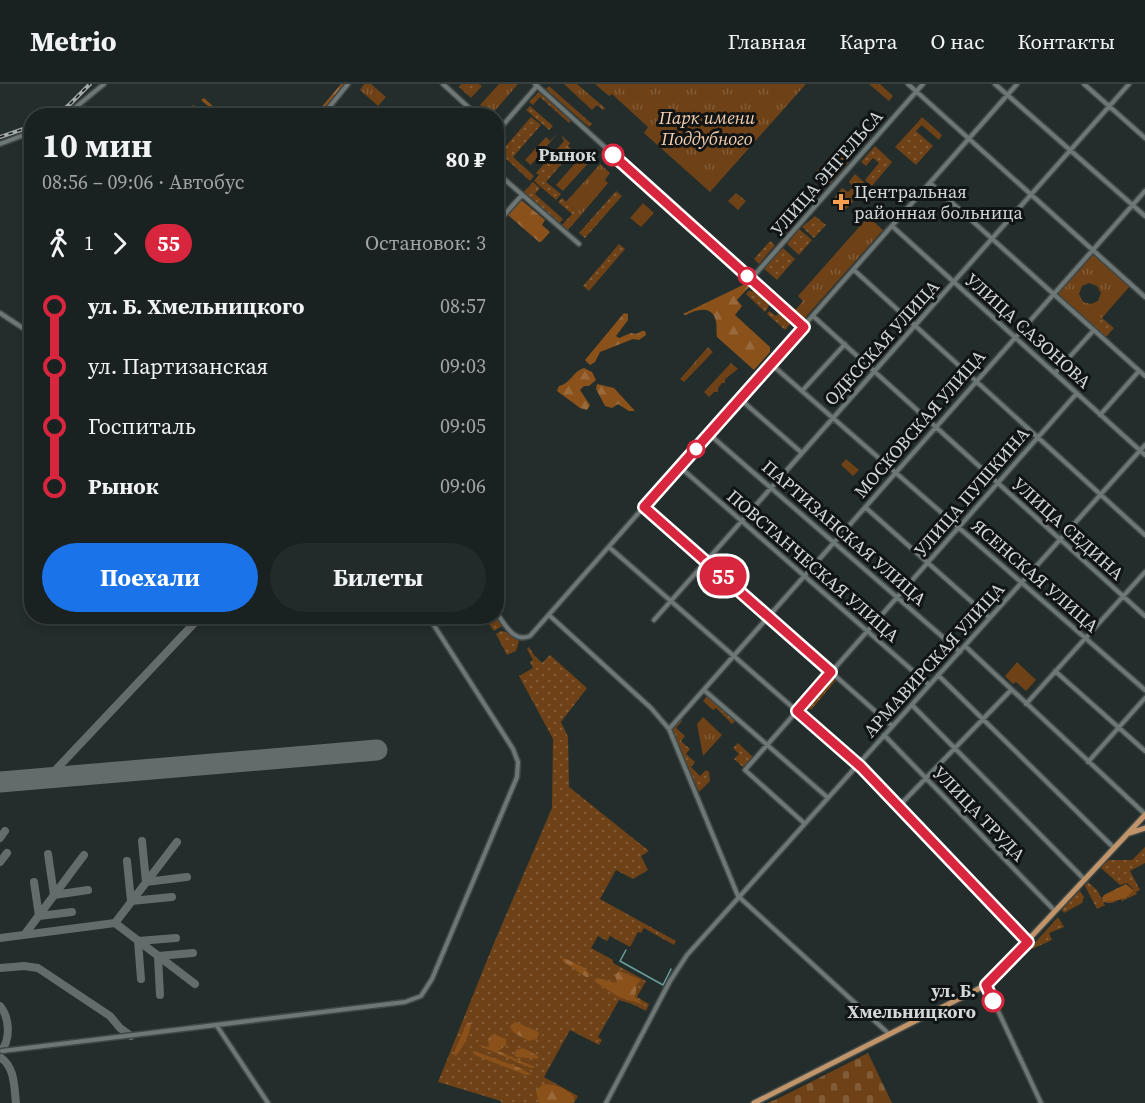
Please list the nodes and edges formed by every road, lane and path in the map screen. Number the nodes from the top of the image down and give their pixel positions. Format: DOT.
graph roads {
  1 [pos="104,84"];
  2 [pos="348,84"];
  3 [pos="443,84"];
  4 [pos="908,84"];
  5 [pos="922,84"];
  6 [pos="995,84"];
  7 [pos="1017,84"];
  8 [pos="1084,84"];
  9 [pos="1129,84"];
  10 [pos="536,85"];
  11 [pos="916,91"];
  12 [pos="1008,95"];
  13 [pos="1110,106"];
  14 [pos="75,108"];
  15 [pos="328,108"];
  16 [pos="469,108"];
  17 [pos="504,124"];
  18 [pos="24,135"];
  19 [pos="970,138"];
  20 [pos="1145,138"];
  21 [pos="0,144"];
  22 [pos="1071,150"];
  23 [pos="504,179"];
  24 [pos="930,183"];
  25 [pos="1145,190"];
  26 [pos="522,195"];
  27 [pos="1032,195"];
  28 [pos="1132,205"];
  29 [pos="504,215"];
  30 [pos="1145,216"];
  31 [pos="892,226"];
  32 [pos="993,238"];
  33 [pos="579,244"];
  34 [pos="1093,250"];
  35 [pos="854,270"];
  36 [pos="751,279"];
  37 [pos="954,282"];
  38 [pos="1053,294"];
  39 [pos="1145,297"];
  40 [pos="0,313"];
  41 [pos="813,315"];
  42 [pos="915,326"];
  43 [pos="804,327"];
  44 [pos="24,329"];
  45 [pos="1094,330"];
  46 [pos="1015,337"];
  47 [pos="845,344"];
  48 [pos="771,364"];
  49 [pos="875,371"];
  50 [pos="1139,371"];
  51 [pos="1055,374"];
  52 [pos="1145,376"];
  53 [pos="976,381"];
  54 [pos="802,391"];
  55 [pos="1077,393"];
  56 [pos="740,399"];
  57 [pos="1100,415"];
  58 [pos="833,418"];
  59 [pos="936,426"];
  60 [pos="709,434"];
  61 [pos="1037,438"];
  62 [pos="1145,445"];
  63 [pos="1140,450"];
  64 [pos="802,453"];
  65 [pos="1145,455"];
  66 [pos="680,467"];
  67 [pos="895,472"];
  68 [pos="997,483"];
  69 [pos="771,488"];
  70 [pos="1100,495"];
  71 [pos="644,507"];
  72 [pos="865,507"];
  73 [pos="742,521"];
  74 [pos="958,527"];
  75 [pos="1145,535"];
  76 [pos="1060,540"];
  77 [pos="834,542"];
  78 [pos="609,547"];
  79 [pos="706,561"];
  80 [pos="928,562"];
  81 [pos="1145,572"];
  82 [pos="804,576"];
  83 [pos="1022,583"];
  84 [pos="1123,596"];
  85 [pos="897,597"];
  86 [pos="671,601"];
  87 [pos="549,615"];
  88 [pos="768,616"];
  89 [pos="1145,616"];
  90 [pos="990,618"];
  91 [pos="654,620"];
  92 [pos="504,623"];
  93 [pos="433,624"];
  94 [pos="867,631"];
  95 [pos="1085,638"];
  96 [pos="965,646"];
  97 [pos="960,652"];
  98 [pos="733,655"];
  99 [pos="1055,671"];
  100 [pos="831,672"];
  101 [pos="938,675"];
  102 [pos="929,685"];
  103 [pos="704,690"];
  104 [pos="1011,690"];
  105 [pos="1145,690"];
  106 [pos="1145,698"];
  107 [pos="1026,704"];
  108 [pos="912,705"];
  109 [pos="797,711"];
  110 [pos="983,719"];
  111 [pos="892,726"];
  112 [pos="1119,728"];
  113 [pos="669,729"];
  114 [pos="884,735"];
  115 [pos="767,746"];
  116 [pos="955,748"];
  117 [pos="1145,751"];
  118 [pos="1088,762"];
  119 [pos="857,764"];
  120 [pos="926,778"];
  121 [pos="827,797"];
  122 [pos="899,806"];
  123 [pos="1144,816"];
  124 [pos="804,823"];
  125 [pos="1145,828"];
  126 [pos="1126,835"];
  127 [pos="1114,848"];
  128 [pos="1085,880"];
  129 [pos="738,896"];
  130 [pos="1056,912"];
  131 [pos="1028,942"];
  132 [pos="986,985"];
  133 [pos="217,1026"];
  134 [pos="890,1034"];
  135 [pos="2,1052"];
  136 [pos="268,1103"];
  137 [pos="606,1103"];
  138 [pos="754,1103"];
  139 [pos="1041,1103"];
  1 -- 14 [label="street"];
  2 -- 15 [label="street"];
  3 -- 16 [label="street"];
  4 -- 11 [label="street"];
  5 -- 11 [label="street, УЛИЦА ЭНГЕЛЬСА"];
  6 -- 12 [label="street"];
  7 -- 12 [label="street"];
  8 -- 13 [label="street"];
  9 -- 13 [label="street, ОДЕССКАЯ УЛИЦА"];
  10 -- 17 [label="street"];
  10 -- 36 [label="street"];
  11 -- 19 [label="street"];
  11 -- 36 [label="street, УЛИЦА ЭНГЕЛЬСА"];
  12 -- 19 [label="street"];
  12 -- 22 [label="street"];
  13 -- 20 [label="street"];
  13 -- 22 [label="street, ОДЕССКАЯ УЛИЦА"];
  18 -- 21 [label="street"];
  19 -- 24 [label="street"];
  19 -- 27 [label="street"];
  22 -- 27 [label="street, ОДЕССКАЯ УЛИЦА"];
  22 -- 28 [label="street"];
  23 -- 26 [label="street"];
  24 -- 31 [label="street"];
  24 -- 32 [label="street"];
  25 -- 28 [label="street, МОСКОВСКАЯ УЛИЦА"];
  26 -- 29 [label="street"];
  26 -- 33 [label="street"];
  27 -- 32 [label="street, ОДЕССКАЯ УЛИЦА"];
  27 -- 34 [label="street"];
  28 -- 30 [label="street"];
  28 -- 34 [label="street, МОСКОВСКАЯ УЛИЦА"];
  31 -- 35 [label="street"];
  31 -- 37 [label="street, УЛИЦА САЗОНОВА"];
  32 -- 37 [label="street, ОДЕССКАЯ УЛИЦА"];
  32 -- 38 [label="street"];
  34 -- 38 [label="street, МОСКОВСКАЯ УЛИЦА"];
  34 -- 39 [label="street"];
  35 -- 41 [label="street"];
  35 -- 42 [label="street"];
  36 -- 43 [label="street"];
  37 -- 42 [label="street, ОДЕССКАЯ УЛИЦА"];
  37 -- 46 [label="street, УЛИЦА САЗОНОВА"];
  38 -- 45 [label="street"];
  38 -- 46 [label="street, МОСКОВСКАЯ УЛИЦА"];
  40 -- 44 [label="street"];
  41 -- 43 [label="street"];
  41 -- 47 [label="street, УЛИЦА СЕДИНА"];
  42 -- 49 [label="street, ОДЕССКАЯ УЛИЦА"];
  42 -- 53 [label="street"];
  43 -- 48 [label="street"];
  45 -- 50 [label="street"];
  45 -- 51 [label="street"];
  46 -- 51 [label="street, УЛИЦА САЗОНОВА"];
  46 -- 53 [label="street, МОСКОВСКАЯ УЛИЦА"];
  47 -- 49 [label="street, УЛИЦА СЕДИНА"];
  47 -- 54 [label="street"];
  48 -- 54 [label="street, ЯСЕНСКАЯ УЛИЦА"];
  48 -- 56 [label="street"];
  49 -- 58 [label="street, ОДЕССКАЯ УЛИЦА"];
  49 -- 59 [label="street, УЛИЦА СЕДИНА"];
  50 -- 52 [label="street"];
  50 -- 57 [label="street"];
  51 -- 55 [label="street, УЛИЦА САЗОНОВА"];
  53 -- 59 [label="street, МОСКОВСКАЯ УЛИЦА"];
  53 -- 61 [label="street"];
  54 -- 58 [label="street, ЯСЕНСКАЯ УЛИЦА"];
  55 -- 57 [label="street, УЛИЦА САЗОНОВА"];
  55 -- 61 [label="street, УЛИЦА ПУШКИНА"];
  56 -- 60 [label="street"];
  56 -- 64 [label="street"];
  57 -- 63 [label="street, УЛИЦА САЗОНОВА"];
  58 -- 64 [label="street, ОДЕССКАЯ УЛИЦА"];
  58 -- 67 [label="street, ЯСЕНСКАЯ УЛИЦА"];
  59 -- 67 [label="street, МОСКОВСКАЯ УЛИЦА"];
  59 -- 68 [label="street, УЛИЦА СЕДИНА"];
  60 -- 66 [label="street"];
  60 -- 69 [label="street, ПАРТИЗАНСКАЯ УЛИЦА"];
  61 -- 68 [label="street, УЛИЦА ПУШКИНА"];
  61 -- 70 [label="street"];
  62 -- 63 [label="street, АРМАВИРСКАЯ УЛИЦА"];
  63 -- 65 [label="street, УЛИЦА САЗОНОВА"];
  63 -- 70 [label="street, АРМАВИРСКАЯ УЛИЦА"];
  64 -- 69 [label="street, ОДЕССКАЯ УЛИЦА"];
  66 -- 71 [label="street"];
  66 -- 73 [label="street, ПОВСТАНЧЕСКАЯ УЛИЦА"];
  67 -- 72 [label="street, МОСКОВСКАЯ УЛИЦА"];
  67 -- 74 [label="street, ЯСЕНСКАЯ УЛИЦА"];
  68 -- 74 [label="street, УЛИЦА ПУШКИНА"];
  68 -- 76 [label="street, УЛИЦА СЕДИНА"];
  69 -- 73 [label="street, ОДЕССКАЯ УЛИЦА"];
  69 -- 77 [label="street, ПАРТИЗАНСКАЯ УЛИЦА"];
  70 -- 75 [label="street"];
  70 -- 76 [label="street, АРМАВИРСКАЯ УЛИЦА"];
  71 -- 78 [label="street"];
  71 -- 79 [label="street"];
  72 -- 77 [label="street, МОСКОВСКАЯ УЛИЦА"];
  72 -- 80 [label="street"];
  73 -- 79 [label="street, ОДЕССКАЯ УЛИЦА"];
  73 -- 82 [label="street, ПОВСТАНЧЕСКАЯ УЛИЦА"];
  74 -- 80 [label="street, УЛИЦА ПУШКИНА"];
  74 -- 83 [label="street, ЯСЕНСКАЯ УЛИЦА"];
  76 -- 83 [label="street, АРМАВИРСКАЯ УЛИЦА"];
  76 -- 84 [label="street, УЛИЦА СЕДИНА"];
  77 -- 82 [label="street, МОСКОВСКАЯ УЛИЦА"];
  77 -- 85 [label="street, ПАРТИЗАНСКАЯ УЛИЦА"];
  78 -- 86 [label="street"];
  78 -- 87 [label="street"];
  79 -- 86 [label="street, ОДЕССКАЯ УЛИЦА"];
  79 -- 88 [label="street"];
  80 -- 85 [label="street, УЛИЦА ПУШКИНА"];
  80 -- 90 [label="street"];
  81 -- 84 [label="street"];
  82 -- 88 [label="street, МОСКОВСКАЯ УЛИЦА"];
  82 -- 94 [label="street, ПОВСТАНЧЕСКАЯ УЛИЦА"];
  83 -- 90 [label="street, АРМАВИРСКАЯ УЛИЦА"];
  83 -- 95 [label="street, ЯСЕНСКАЯ УЛИЦА"];
  84 -- 89 [label="street, УЛИЦА СЕДИНА"];
  84 -- 95 [label="street"];
  85 -- 94 [label="street, УЛИЦА ПУШКИНА"];
  85 -- 97 [label="street, ПАРТИЗАНСКАЯ УЛИЦА"];
  86 -- 91 [label="street, ОДЕССКАЯ УЛИЦА"];
  86 -- 98 [label="street"];
  87 -- 92 [label="street"];
  87 -- 113 [label="street"];
  88 -- 98 [label="street, МОСКОВСКАЯ УЛИЦА"];
  88 -- 100 [label="street"];
  90 -- 96 [label="street, АРМАВИРСКАЯ УЛИЦА"];
  93 -- 133 [label="street"];
  94 -- 100 [label="street, УЛИЦА ПУШКИНА"];
  94 -- 102 [label="street, ПОВСТАНЧЕСКАЯ УЛИЦА"];
  95 -- 99 [label="street"];
  95 -- 105 [label="street, ЯСЕНСКАЯ УЛИЦА"];
  96 -- 97 [label="street, АРМАВИРСКАЯ УЛИЦА"];
  96 -- 104 [label="street"];
  97 -- 101 [label="street, АРМАВИРСКАЯ УЛИЦА"];
  98 -- 103 [label="street, МОСКОВСКАЯ УЛИЦА"];
  98 -- 109 [label="street"];
  99 -- 107 [label="street"];
  99 -- 112 [label="street"];
  100 -- 109 [label="street, УЛИЦА ПУШКИНА"];
  100 -- 111 [label="street"];
  101 -- 102 [label="street, АРМАВИРСКАЯ УЛИЦА"];
  101 -- 110 [label="street"];
  102 -- 108 [label="street, АРМАВИРСКАЯ УЛИЦА"];
  103 -- 113 [label="street, МОСКОВСКАЯ УЛИЦА"];
  103 -- 115 [label="street"];
  104 -- 107 [label="street"];
  104 -- 110 [label="street"];
  106 -- 112 [label="street"];
  107 -- 118 [label="street"];
  108 -- 111 [label="street, АРМАВИРСКАЯ УЛИЦА"];
  108 -- 116 [label="street"];
  109 -- 115 [label="street, УЛИЦА ПУШКИНА"];
  109 -- 119 [label="street"];
  110 -- 116 [label="street"];
  110 -- 127 [label="street"];
  111 -- 114 [label="street, АРМАВИРСКАЯ УЛИЦА"];
  112 -- 117 [label="street"];
  112 -- 118 [label="street"];
  113 -- 129 [label="street"];
  114 -- 119 [label="street, АРМАВИРСКАЯ УЛИЦА"];
  114 -- 120 [label="street, УЛИЦА ТРУДА"];
  115 -- 121 [label="street"];
  115 -- 124 [label="street, УЛИЦА ПУШКИНА"];
  116 -- 120 [label="street"];
  116 -- 128 [label="street"];
  118 -- 123 [label="street"];
  119 -- 121 [label="street, АРМАВИРСКАЯ УЛИЦА"];
  119 -- 122 [label="street"];
  120 -- 122 [label="street"];
  120 -- 130 [label="street, УЛИЦА ТРУДА"];
  121 -- 124 [label="street, АРМАВИРСКАЯ УЛИЦА"];
  122 -- 131 [label="street"];
  123 -- 125 [label="main road"];
  123 -- 126 [label="main road"];
  124 -- 129 [label="street, АРМАВИРСКАЯ УЛИЦА"];
  125 -- 126 [label="main road"];
  126 -- 127 [label="main road"];
  127 -- 128 [label="main road"];
  128 -- 130 [label="main road"];
  129 -- 134 [label="street"];
  129 -- 137 [label="street, АРМАВИРСКАЯ УЛИЦА"];
  130 -- 131 [label="main road"];
  131 -- 132 [label="main road"];
  132 -- 134 [label="main road"];
  132 -- 139 [label="street"];
  133 -- 135 [label="street"];
  133 -- 136 [label="street"];
  134 -- 138 [label="main road"];
}
